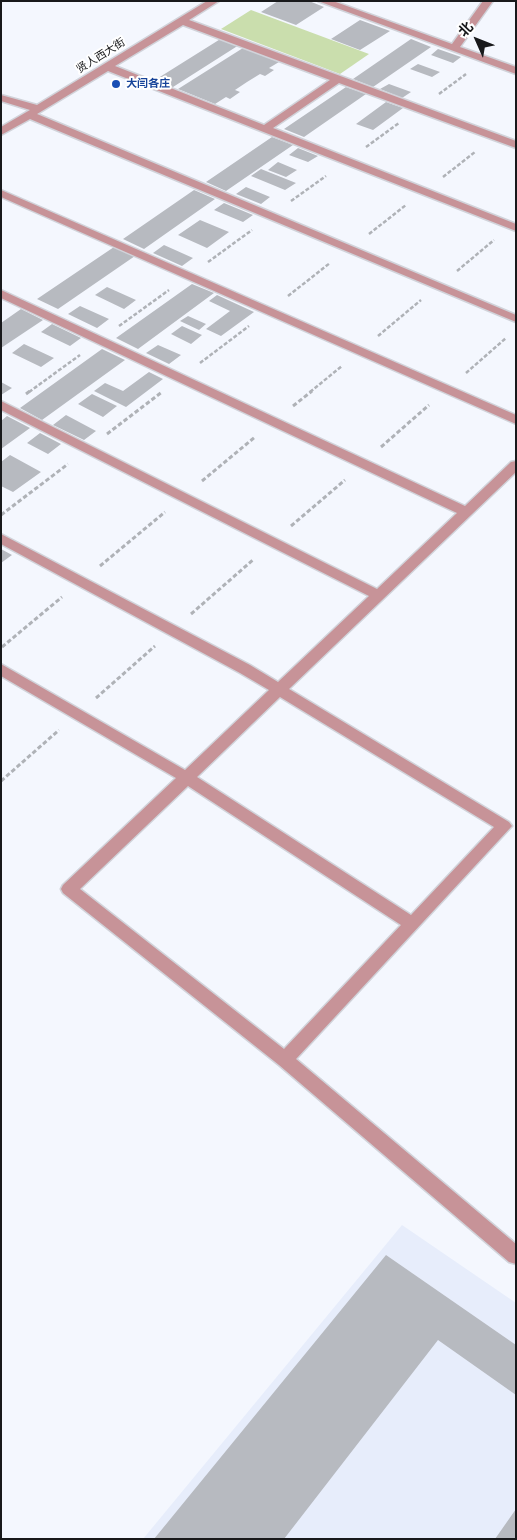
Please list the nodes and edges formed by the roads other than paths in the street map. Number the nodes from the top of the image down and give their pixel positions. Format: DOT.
graph roads {
  1 [pos="214,1"];
  2 [pos="323,1"];
  3 [pos="488,1"];
  4 [pos="182,21"];
  5 [pos="454,49"];
  6 [pos="108,67"];
  7 [pos="516,72"];
  8 [pos="338,79"];
  9 [pos="1,98"];
  10 [pos="34,112"];
  11 [pos="265,129"];
  12 [pos="1,132"];
  13 [pos="516,145"];
  14 [pos="1,193"];
  15 [pos="516,228"];
  16 [pos="1,293"];
  17 [pos="516,319"];
  18 [pos="4,406"];
  19 [pos="516,420"];
  20 [pos="516,465"];
  21 [pos="466,512"];
  22 [pos="1,538"];
  23 [pos="378,596"];
  24 [pos="1,669"];
  25 [pos="279,690"];
  26 [pos="186,778"];
  27 [pos="412,924"];
  28 [pos="285,1060"];
  29 [pos="516,1256"];
  1 -- 4 [label="street, 贤人西大街"];
  2 -- 5 [label="street"];
  3 -- 5 [label="street"];
  4 -- 6 [label="street, 贤人西大街"];
  4 -- 8 [label="street"];
  5 -- 7 [label="street"];
  6 -- 10 [label="street, 贤人西大街"];
  6 -- 11 [label="street"];
  8 -- 11 [label="street"];
  8 -- 13 [label="street"];
  9 -- 10 [label="street"];
  10 -- 12 [label="street, 贤人西大街"];
  10 -- 17 [label="street"];
  11 -- 15 [label="street"];
  14 -- 19 [label="street"];
  16 -- 21 [label="street"];
  18 -- 23 [label="street"];
  20 -- 21 [label="street"];
  21 -- 23 [label="street"];
  22 -- 25 [label="street"];
  23 -- 25 [label="street"];
  24 -- 26 [label="street"];
  25 -- 26 [label="street"];
  25 -- 27 [label="street"];
  26 -- 27 [label="street"];
  26 -- 28 [label="street"];
  27 -- 28 [label="street"];
  28 -- 29 [label="street"];
}
